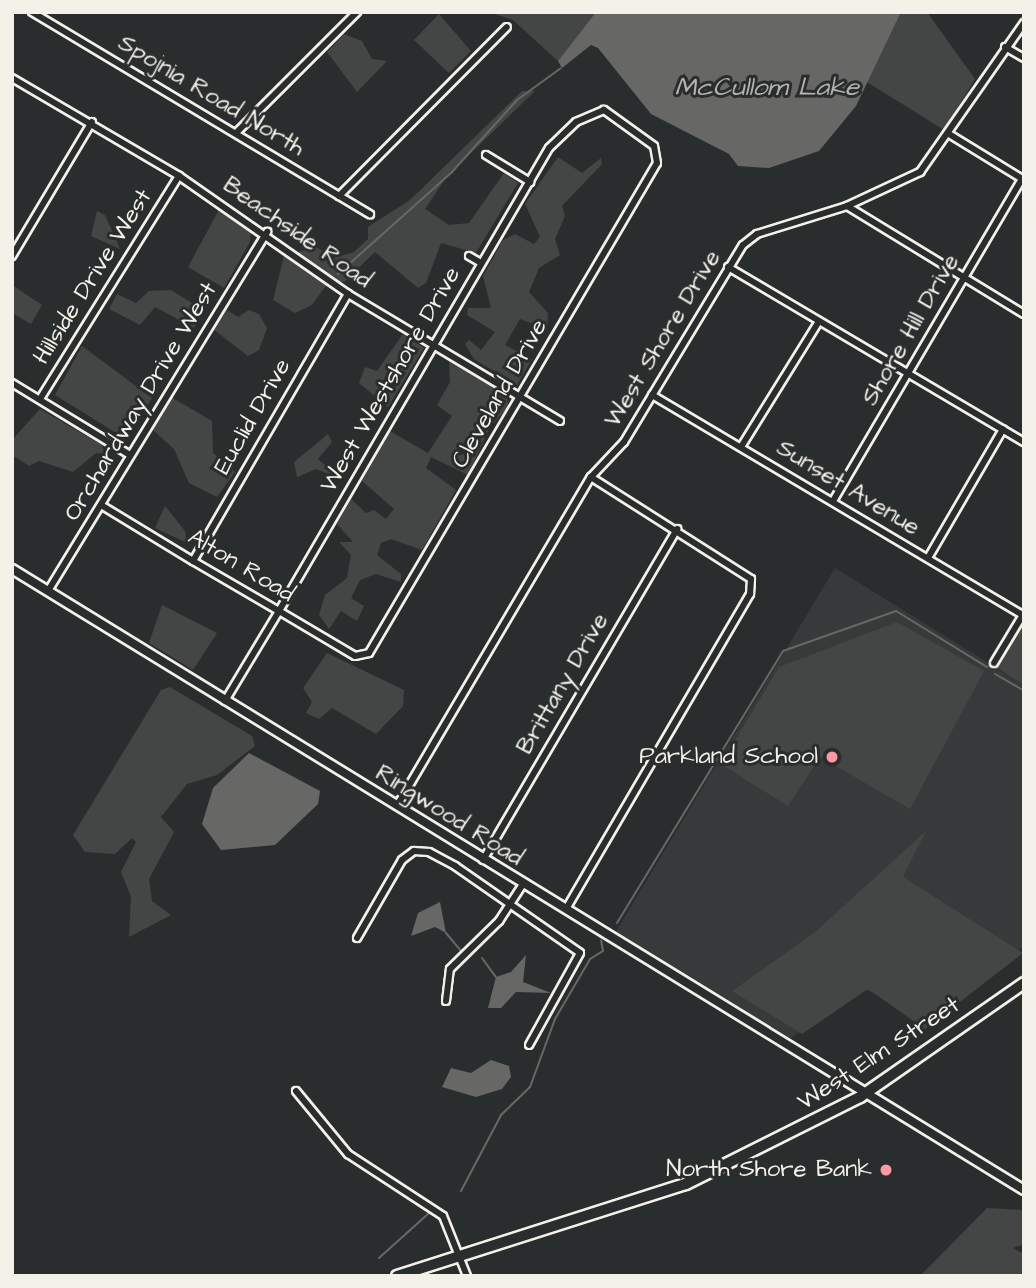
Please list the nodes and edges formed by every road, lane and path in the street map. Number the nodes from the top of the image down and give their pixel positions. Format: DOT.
graph roads {
  1 [pos="32,12"];
  2 [pos="356,12"];
  3 [pos="1024,23"];
  4 [pos="507,27"];
  5 [pos="1005,47"];
  6 [pos="1024,58"];
  7 [pos="12,78"];
  8 [pos="92,122"];
  9 [pos="237,132"];
  10 [pos="949,134"];
  11 [pos="654,146"];
  12 [pos="486,155"];
  13 [pos="179,176"];
  14 [pos="1023,179"];
  15 [pos="530,182"];
  16 [pos="339,196"];
  17 [pos="847,206"];
  18 [pos="370,214"];
  19 [pos="267,232"];
  20 [pos="12,256"];
  21 [pos="469,256"];
  22 [pos="481,263"];
  23 [pos="728,267"];
  24 [pos="963,278"];
  25 [pos="348,294"];
  26 [pos="1024,314"];
  27 [pos="819,321"];
  28 [pos="434,344"];
  29 [pos="909,373"];
  30 [pos="12,383"];
  31 [pos="652,395"];
  32 [pos="520,397"];
  33 [pos="40,399"];
  34 [pos="560,422"];
  35 [pos="1003,429"];
  36 [pos="1024,442"];
  37 [pos="741,447"];
  38 [pos="130,455"];
  39 [pos="590,477"];
  40 [pos="833,501"];
  41 [pos="101,505"];
  42 [pos="677,529"];
  43 [pos="928,558"];
  44 [pos="193,561"];
  45 [pos="12,569"];
  46 [pos="48,591"];
  47 [pos="279,611"];
  48 [pos="1023,614"];
  49 [pos="362,657"];
  50 [pos="994,663"];
  51 [pos="225,701"];
  52 [pos="397,806"];
  53 [pos="483,860"];
  54 [pos="523,884"];
  55 [pos="510,905"];
  56 [pos="566,909"];
  57 [pos="357,938"];
  58 [pos="1024,984"];
  59 [pos="446,1001"];
  60 [pos="529,1045"];
  61 [pos="296,1091"];
  62 [pos="868,1092"];
  63 [pos="1024,1190"];
  64 [pos="464,1258"];
  65 [pos="397,1276"];
  66 [pos="467,1276"];
  1 -- 9 [label="street, Spojnia Road North"];
  2 -- 9 [label="street"];
  3 -- 5 [label="street, West Shore Drive"];
  4 -- 16 [label="street"];
  5 -- 6 [label="street"];
  5 -- 10 [label="street, West Shore Drive"];
  7 -- 8 [label="street, Beachside Road"];
  8 -- 13 [label="street, Beachside Road"];
  8 -- 20 [label="street"];
  9 -- 16 [label="street, Spojnia Road North"];
  10 -- 14 [label="street"];
  10 -- 17 [label="street, West Shore Drive"];
  11 -- 15 [label="street, West Westshore Drive"];
  11 -- 32 [label="street, Cleveland Drive"];
  12 -- 15 [label="street"];
  13 -- 19 [label="street, Beachside Road"];
  13 -- 33 [label="street, Hillside Drive West"];
  14 -- 24 [label="street, Shore Hill Drive"];
  15 -- 22 [label="street, West Westshore Drive"];
  16 -- 18 [label="street, Spojnia Road North"];
  17 -- 23 [label="street, West Shore Drive"];
  17 -- 24 [label="street"];
  19 -- 25 [label="street, Beachside Road"];
  19 -- 38 [label="street, Orchardway Drive West"];
  21 -- 22 [label="street"];
  22 -- 28 [label="street, West Westshore Drive"];
  23 -- 27 [label="street"];
  23 -- 31 [label="street, West Shore Drive"];
  24 -- 26 [label="street"];
  24 -- 29 [label="street, Shore Hill Drive"];
  25 -- 28 [label="street, Beachside Road"];
  25 -- 44 [label="street, Euclid Drive"];
  27 -- 29 [label="street"];
  27 -- 37 [label="street"];
  28 -- 32 [label="street, Beachside Road"];
  28 -- 47 [label="street, West Westshore Drive"];
  29 -- 35 [label="street"];
  29 -- 40 [label="street, Shore Hill Drive"];
  30 -- 33 [label="street"];
  31 -- 37 [label="street, Sunset Avenue"];
  31 -- 39 [label="street, West Shore Drive"];
  32 -- 34 [label="street, Beachside Road"];
  32 -- 49 [label="street, Cleveland Drive"];
  33 -- 38 [label="street"];
  35 -- 36 [label="street"];
  35 -- 43 [label="street"];
  37 -- 40 [label="street, Sunset Avenue"];
  38 -- 41 [label="street, Orchardway Drive West"];
  39 -- 42 [label="street"];
  39 -- 52 [label="street, West Shore Drive"];
  40 -- 43 [label="street, Sunset Avenue"];
  41 -- 44 [label="street, Alton Road"];
  41 -- 46 [label="street, Orchardway Drive West"];
  42 -- 53 [label="street, Brittany Drive"];
  42 -- 56 [label="street"];
  43 -- 48 [label="street, Sunset Avenue"];
  44 -- 47 [label="street, Alton Road"];
  45 -- 46 [label="street, Ringwood Road"];
  46 -- 51 [label="street, Ringwood Road"];
  47 -- 49 [label="street, Alton Road"];
  47 -- 51 [label="street, West Westshore Drive"];
  48 -- 50 [label="street"];
  51 -- 52 [label="street, Ringwood Road"];
  52 -- 53 [label="street, Ringwood Road"];
  53 -- 54 [label="street, Ringwood Road"];
  54 -- 55 [label="street"];
  54 -- 56 [label="street, Ringwood Road"];
  55 -- 57 [label="street"];
  55 -- 59 [label="street"];
  55 -- 60 [label="street"];
  56 -- 62 [label="street, Ringwood Road"];
  58 -- 62 [label="main road, West Elm Street"];
  61 -- 64 [label="street"];
  62 -- 63 [label="street, Ringwood Road"];
  62 -- 64 [label="main road, West Elm Street"];
  64 -- 65 [label="main road, West Elm Street"];
  64 -- 66 [label="street"];
}
